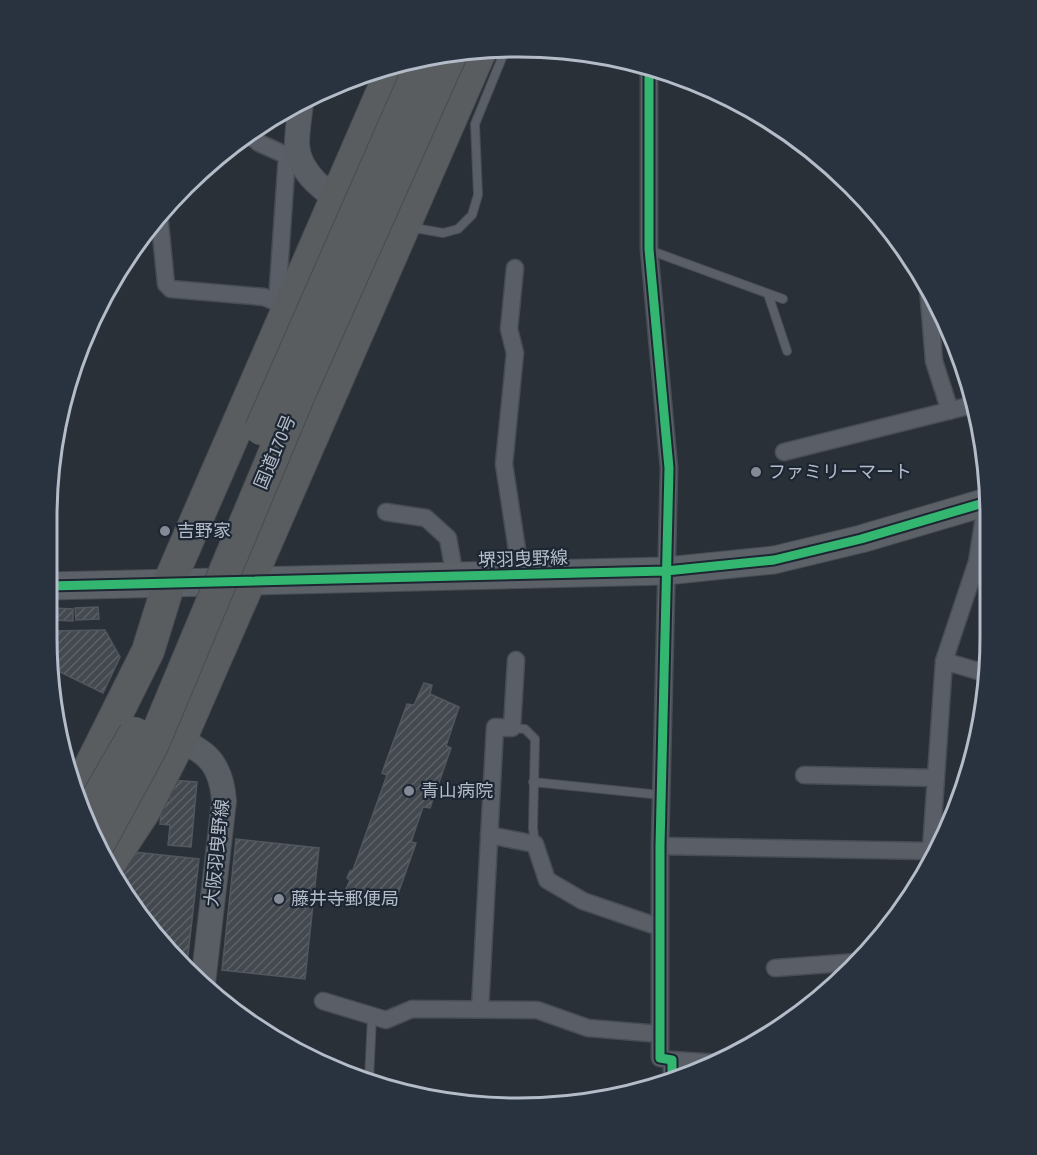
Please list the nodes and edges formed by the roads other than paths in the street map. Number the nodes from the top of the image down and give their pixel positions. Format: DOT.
graph roads {
  1 [pos="502,58"];
  2 [pos="477,59"];
  3 [pos="446,63"];
  4 [pos="420,68"];
  5 [pos="390,75"];
  6 [pos="649,76"];
  7 [pos="300,113"];
  8 [pos="255,140"];
  9 [pos="295,159"];
  10 [pos="335,198"];
  11 [pos="403,226"];
  12 [pos="160,228"];
  13 [pos="649,249"];
  14 [pos="515,268"];
  15 [pos="768,294"];
  16 [pos="783,299"];
  17 [pos="282,305"];
  18 [pos="930,310"];
  19 [pos="787,351"];
  20 [pos="966,407"];
  21 [pos="950,411"];
  22 [pos="784,452"];
  23 [pos="979,499"];
  24 [pos="386,512"];
  25 [pos="980,544"];
  26 [pos="666,571"];
  27 [pos="521,576"];
  28 [pos="455,577"];
  29 [pos="247,582"];
  30 [pos="169,583"];
  31 [pos="57,586"];
  32 [pos="516,660"];
  33 [pos="944,661"];
  34 [pos="979,671"];
  35 [pos="118,713"];
  36 [pos="512,728"];
  37 [pos="180,740"];
  38 [pos="804,776"];
  39 [pos="936,778"];
  40 [pos="533,782"];
  41 [pos="81,786"];
  42 [pos="661,795"];
  43 [pos="91,810"];
  44 [pos="489,835"];
  45 [pos="103,836"];
  46 [pos="932,841"];
  47 [pos="535,844"];
  48 [pos="660,846"];
  49 [pos="114,857"];
  50 [pos="923,858"];
  51 [pos="659,927"];
  52 [pos="845,963"];
  53 [pos="775,968"];
  54 [pos="204,974"];
  55 [pos="323,1001"];
  56 [pos="480,1009"];
  57 [pos="372,1016"];
  58 [pos="660,1034"];
  59 [pos="672,1060"];
  60 [pos="698,1062"];
  61 [pos="672,1072"];
  62 [pos="369,1074"];
  1 -- 11 [label="lane"];
  2 -- 11 [label="highway"];
  3 -- 45 [label="highway, 国道170号, bridge"];
  4 -- 43 [label="highway, 国道170号, bridge"];
  5 -- 10 [label="highway"];
  6 -- 13 [label="street"];
  7 -- 9 [label="main road"];
  8 -- 9 [label="street"];
  9 -- 10 [label="main road"];
  9 -- 17 [label="street"];
  10 -- 11 [label="main road"];
  10 -- 17 [label="highway"];
  11 -- 29 [label="highway"];
  12 -- 17 [label="street"];
  13 -- 15 [label="lane"];
  13 -- 26 [label="street"];
  14 -- 27 [label="street"];
  15 -- 16 [label="lane"];
  15 -- 19 [label="lane"];
  17 -- 30 [label="highway"];
  18 -- 21 [label="street"];
  20 -- 21 [label="street"];
  21 -- 22 [label="street"];
  23 -- 26 [label="main road, 堺羽曳野線"];
  24 -- 28 [label="street"];
  25 -- 33 [label="street"];
  26 -- 27 [label="main road, 堺羽曳野線"];
  26 -- 42 [label="street"];
  27 -- 28 [label="main road, 堺羽曳野線"];
  28 -- 29 [label="main road, 堺羽曳野線"];
  29 -- 30 [label="main road, 堺羽曳野線"];
  29 -- 37 [label="highway"];
  30 -- 31 [label="main road, 堺羽曳野線"];
  30 -- 35 [label="highway"];
  32 -- 36 [label="street"];
  33 -- 34 [label="street"];
  33 -- 39 [label="street"];
  35 -- 37 [label="main road, 大阪羽曳野線"];
  35 -- 41 [label="highway"];
  36 -- 40 [label="lane"];
  36 -- 44 [label="street"];
  37 -- 49 [label="highway"];
  37 -- 54 [label="main road, 大阪羽曳野線"];
  38 -- 39 [label="street"];
  39 -- 46 [label="street"];
  40 -- 42 [label="lane"];
  40 -- 47 [label="lane"];
  42 -- 48 [label="street"];
  44 -- 47 [label="street"];
  44 -- 56 [label="street"];
  47 -- 51 [label="street"];
  48 -- 50 [label="street"];
  48 -- 51 [label="street"];
  51 -- 58 [label="street"];
  52 -- 53 [label="street"];
  55 -- 57 [label="street"];
  56 -- 57 [label="street"];
  56 -- 58 [label="street"];
  57 -- 62 [label="lane"];
  58 -- 59 [label="street"];
  59 -- 60 [label="street"];
  59 -- 61 [label="street"];
}
